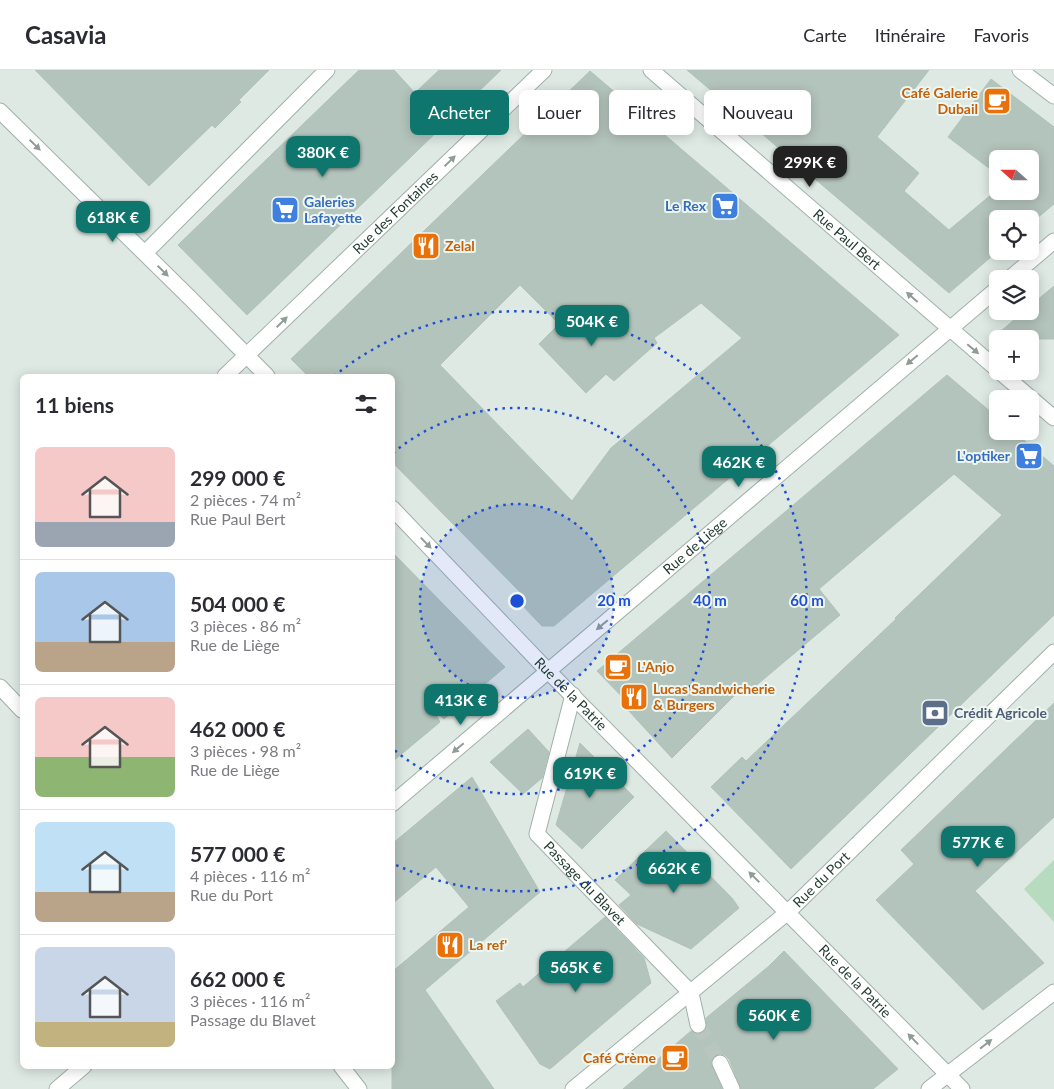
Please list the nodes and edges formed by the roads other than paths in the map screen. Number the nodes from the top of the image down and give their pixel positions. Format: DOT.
graph roads {
  1 [pos="327,70"];
  2 [pos="544,70"];
  3 [pos="651,70"];
  4 [pos="1020,70"];
  5 [pos="1054,96"];
  6 [pos="0,111"];
  7 [pos="1054,241"];
  8 [pos="145,253"];
  9 [pos="1020,270"];
  10 [pos="989,296"];
  11 [pos="949,329"];
  12 [pos="247,356"];
  13 [pos="989,362"];
  14 [pos="227,374"];
  15 [pos="265,374"];
  16 [pos="1010,380"];
  17 [pos="1054,418"];
  18 [pos="395,511"];
  19 [pos="1054,652"];
  20 [pos="548,671"];
  21 [pos="0,687"];
  22 [pos="573,695"];
  23 [pos="20,708"];
  24 [pos="395,801"];
  25 [pos="788,912"];
  26 [pos="1054,992"];
  27 [pos="691,993"];
  28 [pos="698,1025"];
  29 [pos="720,1063"];
  30 [pos="80,1069"];
  31 [pos="343,1069"];
  32 [pos="947,1074"];
  33 [pos="57,1089"];
  34 [pos="359,1089"];
  35 [pos="574,1089"];
  36 [pos="732,1089"];
  37 [pos="929,1089"];
  38 [pos="962,1089"];
  1 -- 8 [label="street"];
  12 -- 2 [label="street, Rue des Fontaines, one-way"];
  11 -- 3 [label="street, Rue Paul Bert, one-way"];
  4 -- 5 [label="street"];
  6 -- 8 [label="street, one-way"];
  7 -- 9 [label="street"];
  8 -- 12 [label="street, one-way"];
  10 -- 11 [label="street, Rue de Liège"];
  11 -- 13 [label="street, Rue Paul Bert, one-way"];
  11 -- 20 [label="street, Rue de Liège, one-way"];
  12 -- 14 [label="street, Rue des Fontaines"];
  12 -- 15 [label="street"];
  16 -- 17 [label="street, Rue Paul Bert"];
  18 -- 20 [label="street, Rue de la Patrie, one-way"];
  19 -- 25 [label="street, Rue du Port"];
  20 -- 22 [label="street, Rue de la Patrie"];
  20 -- 24 [label="street, Rue de Liège, one-way"];
  21 -- 23 [label="street"];
  25 -- 22 [label="street, Rue de la Patrie, one-way"];
  22 -- 27 [label="street, Passage du Blavet"];
  25 -- 27 [label="street, Rue du Port"];
  32 -- 25 [label="street, Rue de la Patrie, one-way"];
  32 -- 26 [label="street, one-way"];
  27 -- 28 [label="street"];
  27 -- 35 [label="street, Rue du Port"];
  29 -- 36 [label="street"];
  30 -- 33 [label="street"];
  31 -- 34 [label="street"];
  32 -- 37 [label="street"];
  32 -- 38 [label="street, Rue de la Patrie"];
}
